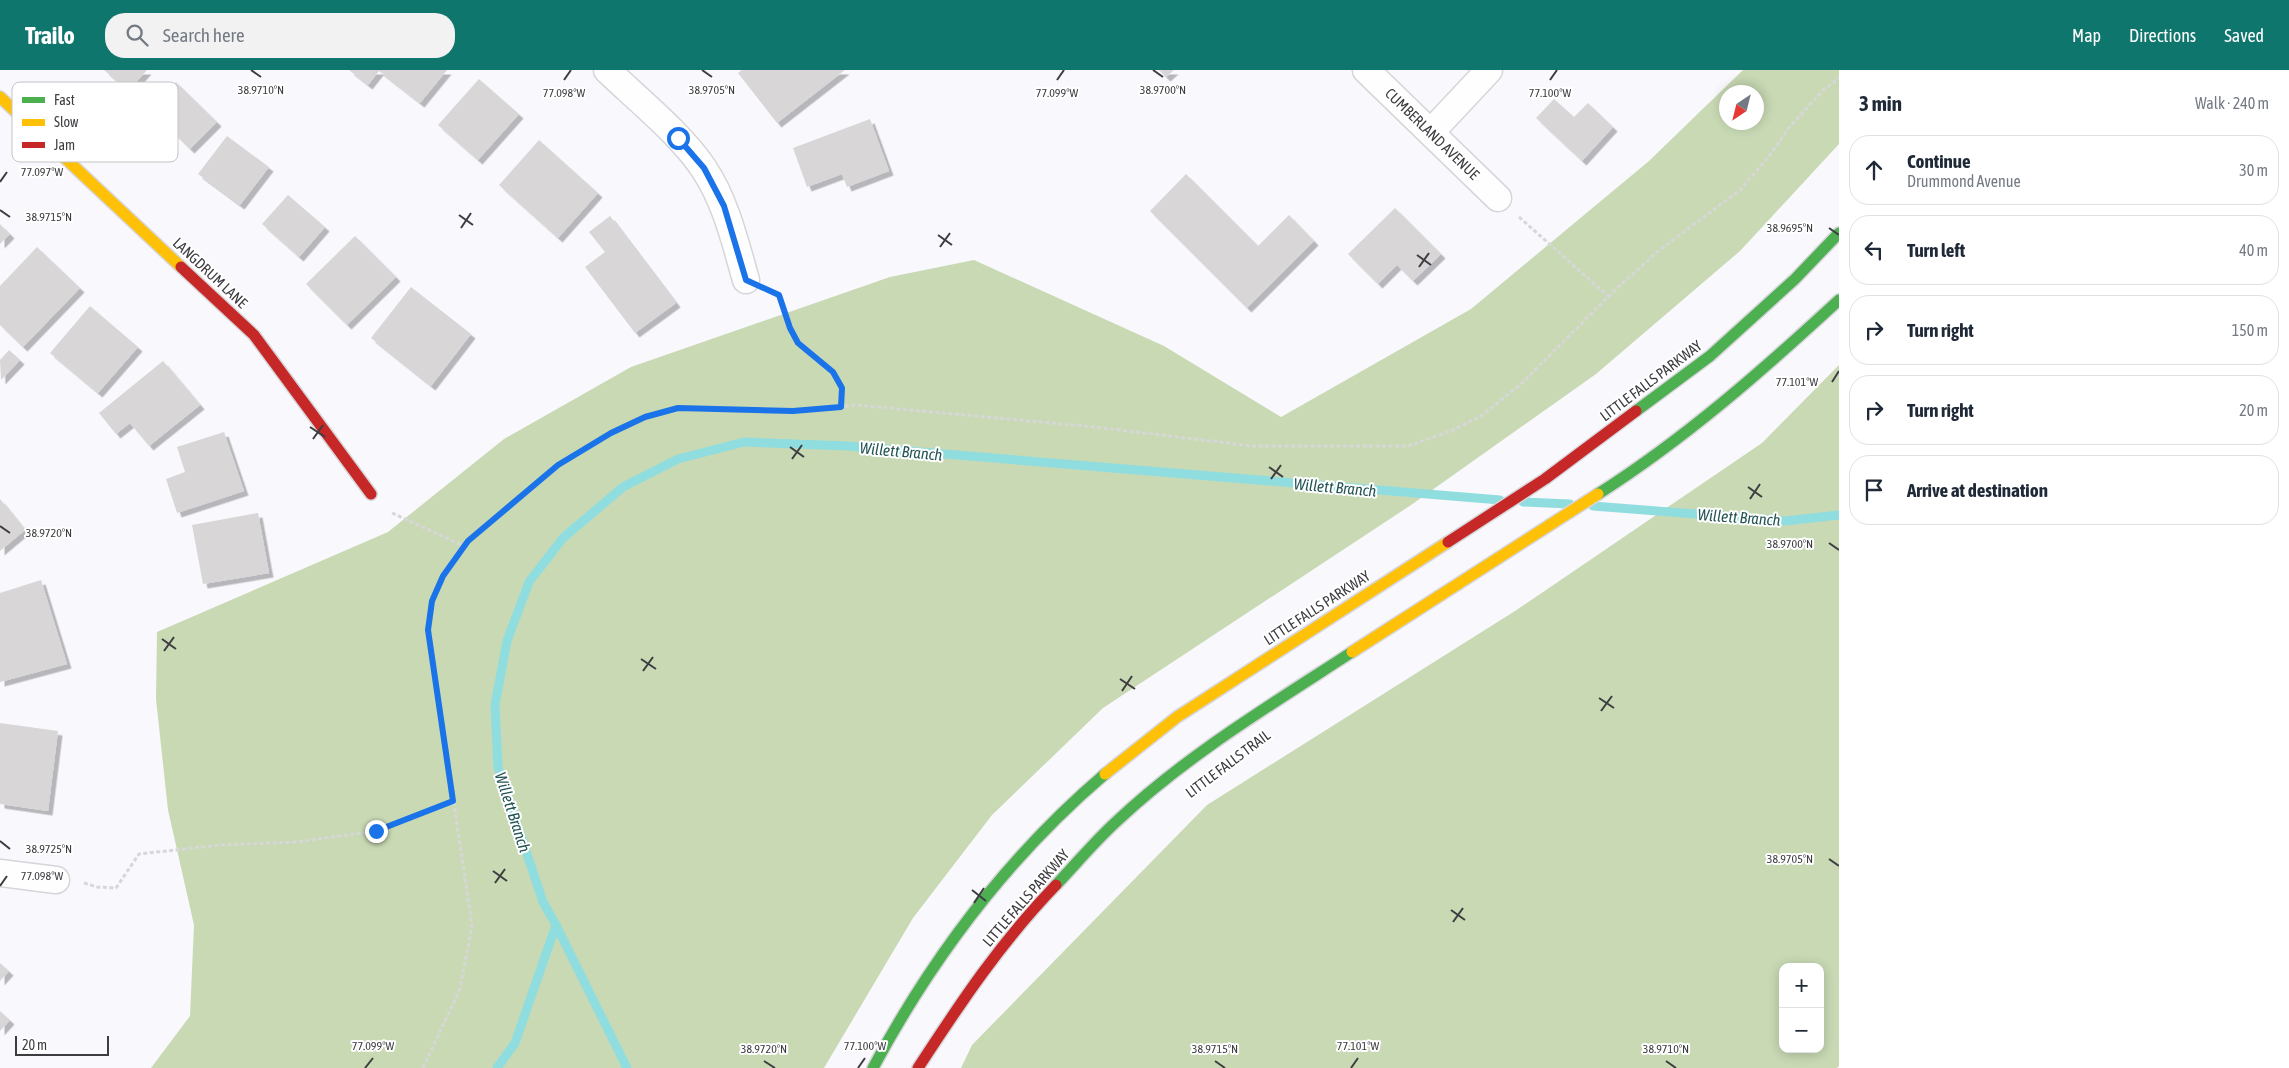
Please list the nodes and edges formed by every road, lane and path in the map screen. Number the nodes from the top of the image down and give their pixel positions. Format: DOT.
graph roads {
  1 [pos="606,70"];
  2 [pos="1366,70"];
  3 [pos="1490,70"];
  4 [pos="1839,78"];
  5 [pos="0,98"];
  6 [pos="12,109"];
  7 [pos="1431,132"];
  8 [pos="69,162"];
  9 [pos="1498,198"];
  10 [pos="1839,233"];
  11 [pos="746,280"];
  12 [pos="1609,296"];
  13 [pos="1839,300"];
  14 [pos="841,407"];
  15 [pos="372,494"];
  16 [pos="464,546"];
  17 [pos="453,801"];
  18 [pos="0,873"];
  19 [pos="56,880"];
  20 [pos="423,1068"];
  21 [pos="873,1068"];
  22 [pos="918,1068"];
  1 -- 11 [label="street"];
  2 -- 7 [label="street, CUMBERLAND AVENUE"];
  3 -- 7 [label="street"];
  4 -- 12 [label="path"];
  5 -- 6 [label="main road, LANGDRUM LANE"];
  7 -- 9 [label="street, CUMBERLAND AVENUE"];
  8 -- 15 [label="main road, LANGDRUM LANE"];
  9 -- 12 [label="path"];
  10 -- 21 [label="main road, LITTLE FALLS PARKWAY"];
  11 -- 14 [label="path"];
  12 -- 14 [label="path"];
  13 -- 22 [label="main road, LITTLE FALLS PARKWAY"];
  14 -- 16 [label="path"];
  15 -- 16 [label="path"];
  16 -- 17 [label="path"];
  17 -- 19 [label="path"];
  17 -- 20 [label="path"];
  18 -- 19 [label="street"];
}
